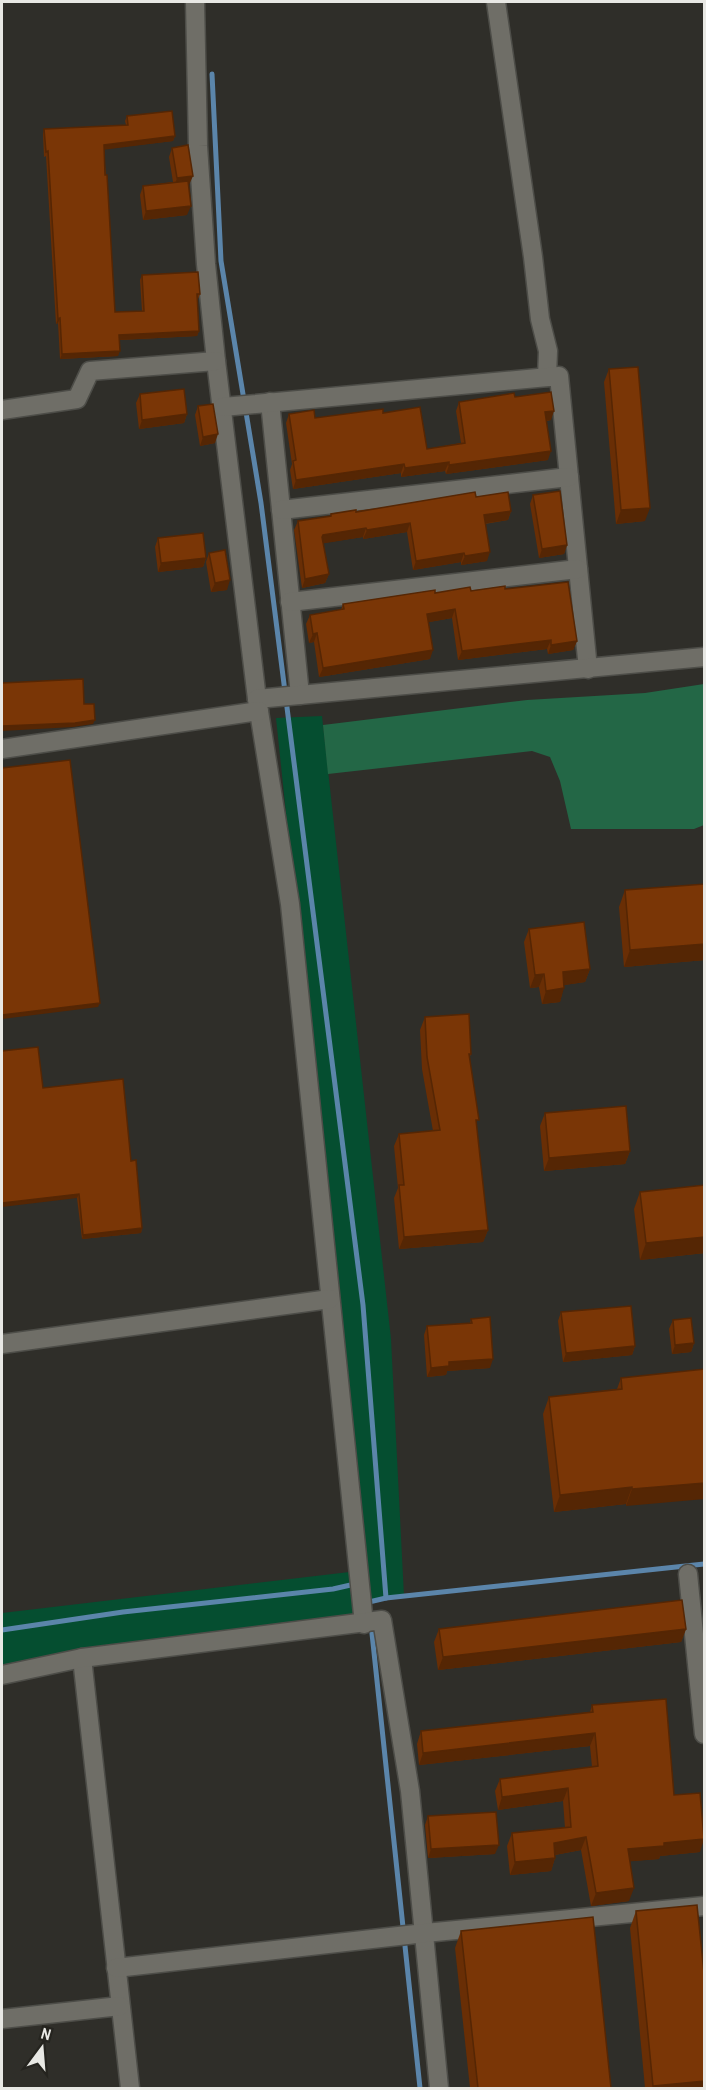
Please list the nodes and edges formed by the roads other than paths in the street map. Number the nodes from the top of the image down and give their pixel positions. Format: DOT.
graph roads {
  1 [pos="195,2"];
  2 [pos="496,2"];
  3 [pos="216,361"];
  4 [pos="547,377"];
  5 [pos="270,402"];
  6 [pos="223,407"];
  7 [pos="2,410"];
  8 [pos="569,477"];
  9 [pos="281,510"];
  10 [pos="578,569"];
  11 [pos="290,602"];
  12 [pos="705,657"];
  13 [pos="588,669"];
  14 [pos="300,695"];
  15 [pos="258,705"];
  16 [pos="2,749"];
  17 [pos="330,1299"];
  18 [pos="2,1338"];
  19 [pos="688,1574"];
  20 [pos="364,1624"];
  21 [pos="82,1658"];
  22 [pos="2,1675"];
  23 [pos="705,1734"];
  24 [pos="705,1906"];
  25 [pos="425,1933"];
  26 [pos="116,1968"];
  27 [pos="120,2006"];
  28 [pos="2,2019"];
  29 [pos="130,2088"];
  30 [pos="439,2088"];
  1 -- 3 [label="street"];
  2 -- 4 [label="street"];
  3 -- 6 [label="street"];
  3 -- 7 [label="street"];
  4 -- 5 [label="street"];
  4 -- 8 [label="street"];
  5 -- 6 [label="street"];
  5 -- 9 [label="street"];
  6 -- 15 [label="street"];
  8 -- 9 [label="street"];
  8 -- 10 [label="street"];
  9 -- 11 [label="street"];
  10 -- 11 [label="street"];
  10 -- 13 [label="street"];
  11 -- 14 [label="street"];
  12 -- 13 [label="street"];
  13 -- 14 [label="street"];
  14 -- 15 [label="street"];
  15 -- 16 [label="street"];
  15 -- 17 [label="street"];
  17 -- 18 [label="street"];
  17 -- 20 [label="street"];
  19 -- 23 [label="street"];
  20 -- 21 [label="street"];
  20 -- 25 [label="street"];
  21 -- 22 [label="street"];
  21 -- 26 [label="street"];
  24 -- 25 [label="street"];
  25 -- 26 [label="street"];
  25 -- 30 [label="street"];
  26 -- 27 [label="street"];
  27 -- 28 [label="street"];
  27 -- 29 [label="street"];
}
